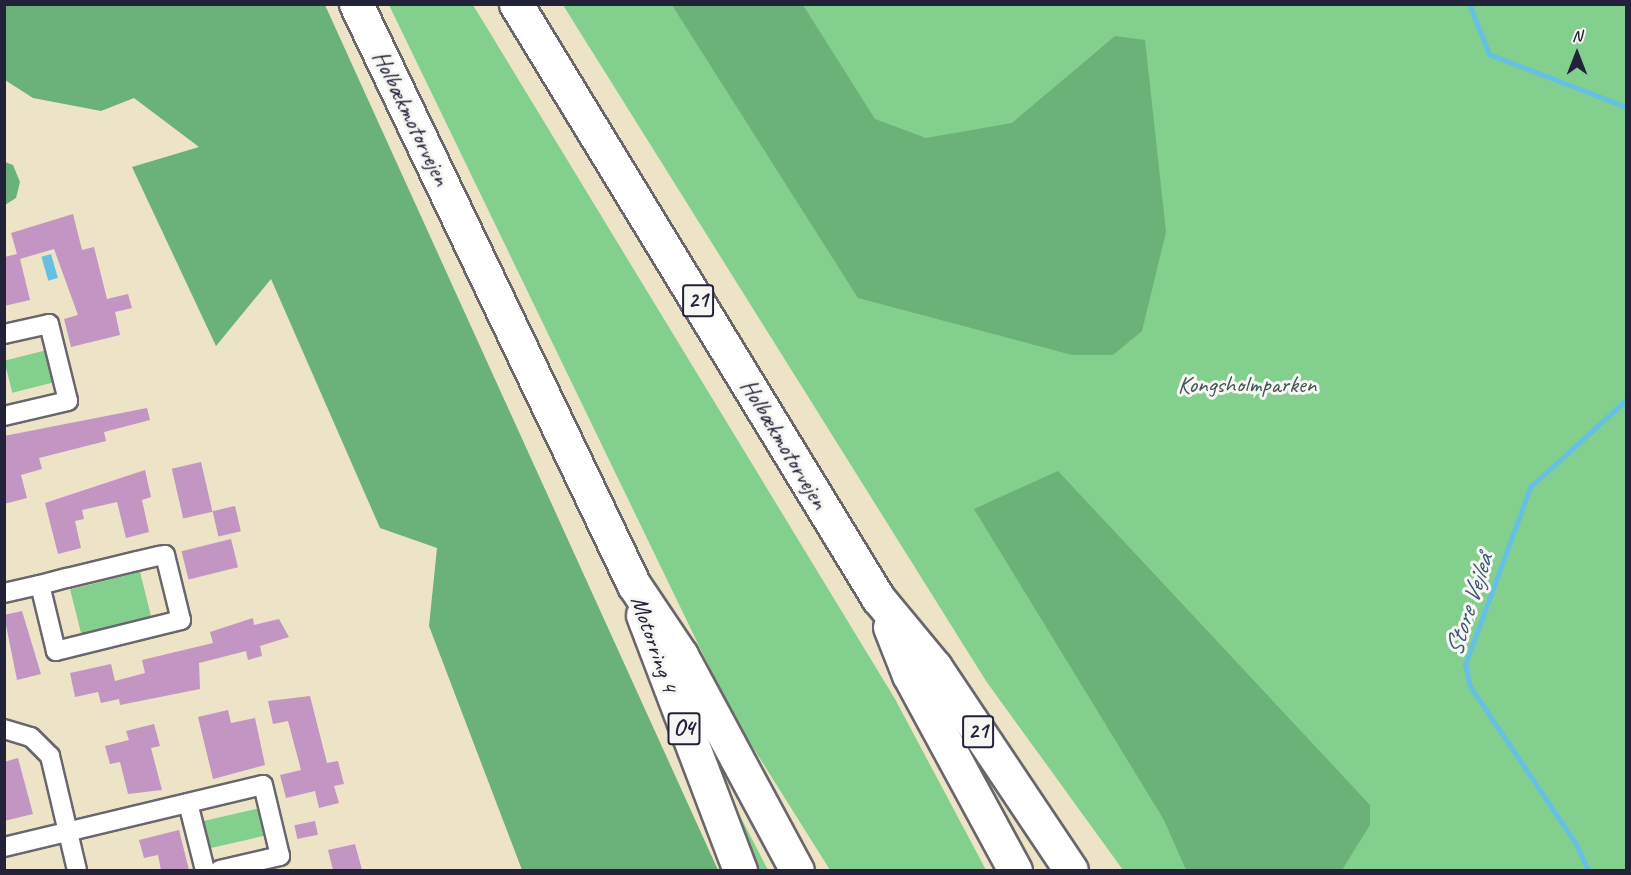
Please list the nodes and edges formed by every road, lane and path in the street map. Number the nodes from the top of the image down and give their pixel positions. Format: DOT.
graph roads {
  1 [pos="356,4"];
  2 [pos="516,4"];
  3 [pos="4,334"];
  4 [pos="4,416"];
  5 [pos="40,585"];
  6 [pos="634,585"];
  7 [pos="4,593"];
  8 [pos="878,598"];
  9 [pos="4,729"];
  10 [pos="188,803"];
  11 [pos="68,832"];
  12 [pos="4,848"];
  13 [pos="77,870"];
  14 [pos="205,870"];
  15 [pos="220,870"];
  16 [pos="741,870"];
  17 [pos="797,870"];
  18 [pos="1015,870"];
  19 [pos="1071,870"];
  1 -- 6 [label="highway, Holbækmotorvejen"];
  2 -- 8 [label="highway, Holbækmotorvejen / 21"];
  3 -- 4 [label="street"];
  5 -- 5 [label="street"];
  5 -- 7 [label="street"];
  6 -- 16 [label="highway, Motorring 4 / O4"];
  6 -- 17 [label="highway, Holbækmotorvejen"];
  8 -- 18 [label="highway"];
  8 -- 19 [label="highway, Holbækmotorvejen / 21"];
  9 -- 11 [label="street"];
  10 -- 11 [label="street"];
  10 -- 14 [label="street"];
  10 -- 15 [label="street"];
  11 -- 12 [label="street"];
  11 -- 13 [label="street"];
}
